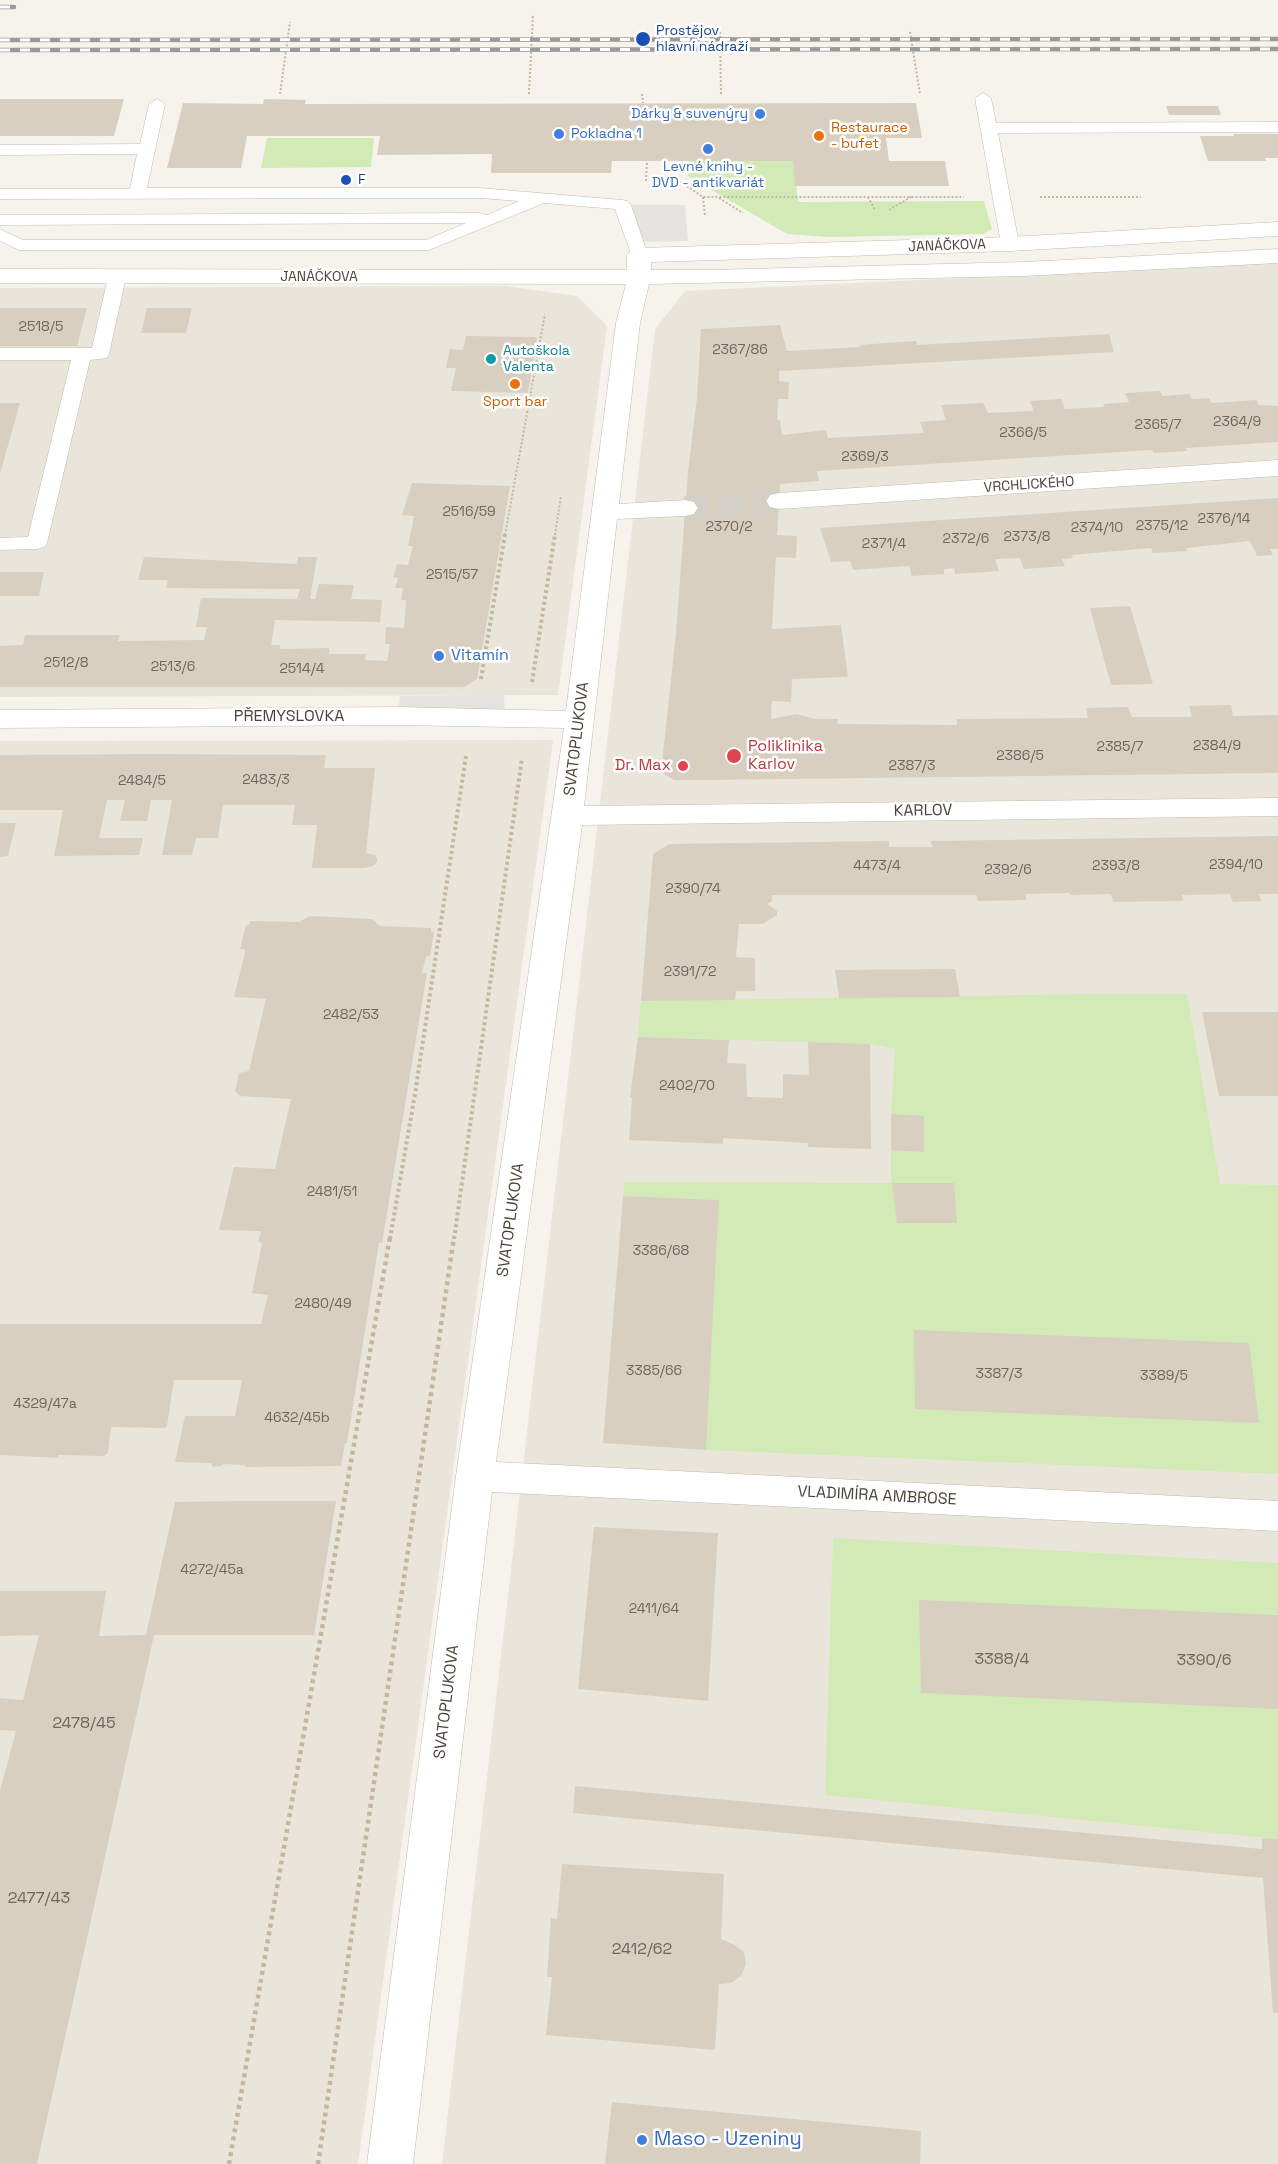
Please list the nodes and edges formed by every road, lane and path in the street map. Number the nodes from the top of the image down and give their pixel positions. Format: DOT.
graph roads {
  1 [pos="533,14"];
  2 [pos="290,22"];
  3 [pos="720,32"];
  4 [pos="910,32"];
  5 [pos="280,94"];
  6 [pos="529,94"];
  7 [pos="642,94"];
  8 [pos="721,94"];
  9 [pos="920,94"];
  10 [pos="983,98"];
  11 [pos="643,103"];
  12 [pos="157,104"];
  13 [pos="1278,127"];
  14 [pos="989,128"];
  15 [pos="147,149"];
  16 [pos="0,150"];
  17 [pos="647,161"];
  18 [pos="646,182"];
  19 [pos="0,194"];
  20 [pos="137,194"];
  21 [pos="868,197"];
  22 [pos="543,198"];
  23 [pos="878,216"];
  24 [pos="493,218"];
  25 [pos="1278,230"];
  26 [pos="1,231"];
  27 [pos="1010,244"];
  28 [pos="1278,256"];
  29 [pos="639,267"];
  30 [pos="1024,269"];
  31 [pos="0,276"];
  32 [pos="117,277"];
  33 [pos="546,310"];
  34 [pos="0,354"];
  35 [pos="82,354"];
  36 [pos="1278,468"];
  37 [pos="562,484"];
  38 [pos="779,501"];
  39 [pos="685,508"];
  40 [pos="607,512"];
  41 [pos="0,544"];
  42 [pos="0,718"];
  43 [pos="472,718"];
  44 [pos="527,719"];
  45 [pos="579,720"];
  46 [pos="1278,807"];
  47 [pos="568,816"];
  48 [pos="475,1476"];
  49 [pos="1278,1516"];
  50 [pos="229,2164"];
  51 [pos="318,2164"];
  52 [pos="390,2164"];
  1 -- 6 [label="path"];
  2 -- 5 [label="path"];
  3 -- 8 [label="path"];
  4 -- 9 [label="path"];
  7 -- 11 [label="path"];
  10 -- 14 [label="lane"];
  12 -- 15 [label="lane"];
  13 -- 14 [label="lane"];
  14 -- 27 [label="lane"];
  15 -- 16 [label="lane"];
  15 -- 20 [label="lane"];
  17 -- 18 [label="path"];
  19 -- 20 [label="lane"];
  20 -- 22 [label="lane"];
  21 -- 23 [label="path"];
  22 -- 24 [label="lane"];
  22 -- 29 [label="lane"];
  24 -- 26 [label="lane"];
  24 -- 26 [label="lane"];
  25 -- 27 [label="street, JANÁČKOVA"];
  27 -- 29 [label="street, JANÁČKOVA"];
  27 -- 30 [label="street"];
  28 -- 30 [label="street, JANÁČKOVA"];
  29 -- 30 [label="street, JANÁČKOVA"];
  29 -- 32 [label="street, JANÁČKOVA"];
  29 -- 40 [label="street, SVATOPLUKOVA"];
  31 -- 32 [label="street, JANÁČKOVA"];
  32 -- 35 [label="lane"];
  33 -- 43 [label="path"];
  34 -- 35 [label="lane"];
  35 -- 41 [label="lane"];
  36 -- 38 [label="street, VRCHLICKÉHO"];
  37 -- 44 [label="path"];
  39 -- 40 [label="street"];
  40 -- 45 [label="street, SVATOPLUKOVA"];
  42 -- 43 [label="street, PŘEMYSLOVKA"];
  43 -- 44 [label="street, PŘEMYSLOVKA"];
  43 -- 50 [label="path"];
  44 -- 45 [label="street, PŘEMYSLOVKA"];
  44 -- 51 [label="path"];
  45 -- 47 [label="street, SVATOPLUKOVA"];
  46 -- 47 [label="street, KARLOV"];
  47 -- 48 [label="street, SVATOPLUKOVA"];
  48 -- 49 [label="street, VLADIMÍRA AMBROSE"];
  48 -- 52 [label="street, SVATOPLUKOVA"];
}
